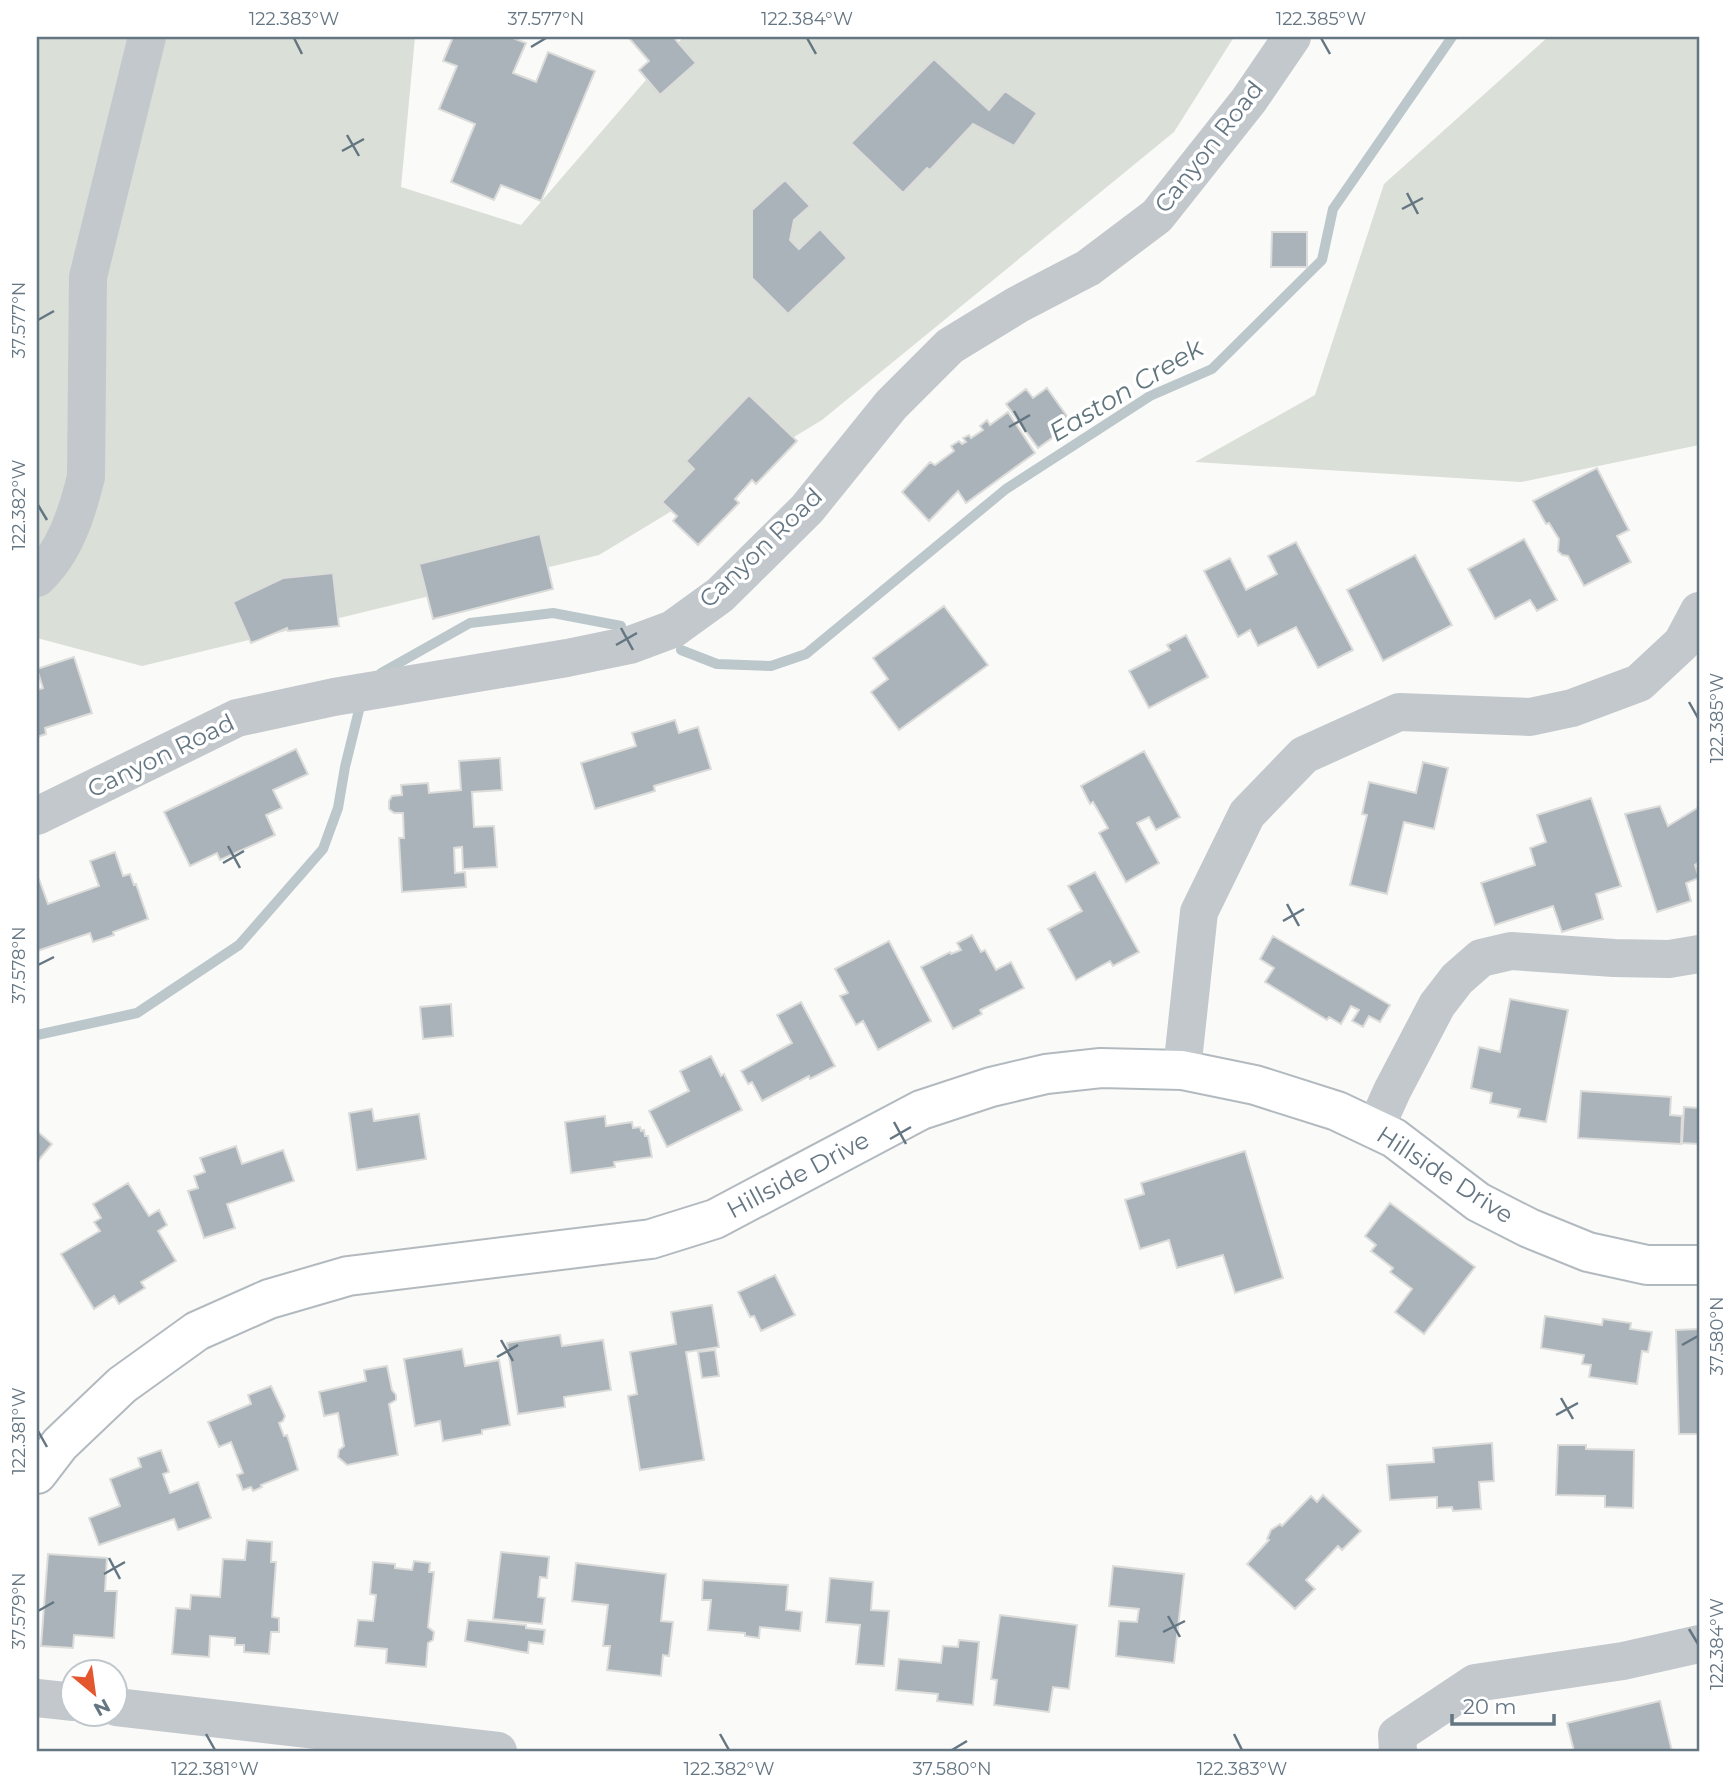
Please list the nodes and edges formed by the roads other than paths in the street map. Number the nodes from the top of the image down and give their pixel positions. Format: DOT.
graph roads {
  1 [pos="147,37"];
  2 [pos="1292,37"];
  3 [pos="37,578"];
  4 [pos="1699,611"];
  5 [pos="37,816"];
  6 [pos="1699,954"];
  7 [pos="1182,1070"];
  8 [pos="1375,1129"];
  9 [pos="1699,1265"];
  10 [pos="37,1474"];
  11 [pos="1699,1644"];
  12 [pos="37,1698"];
  13 [pos="60,1700"];
  14 [pos="130,1709"];
  15 [pos="498,1751"];
  16 [pos="1398,1751"];
  1 -- 3 [label="street"];
  2 -- 5 [label="street, Canyon Road"];
  4 -- 7 [label="street"];
  6 -- 8 [label="street"];
  7 -- 8 [label="main road, Hillside Drive"];
  7 -- 10 [label="main road, Hillside Drive"];
  8 -- 9 [label="main road, Hillside Drive"];
  11 -- 16 [label="street"];
  12 -- 13 [label="street"];
  14 -- 15 [label="street"];
}
